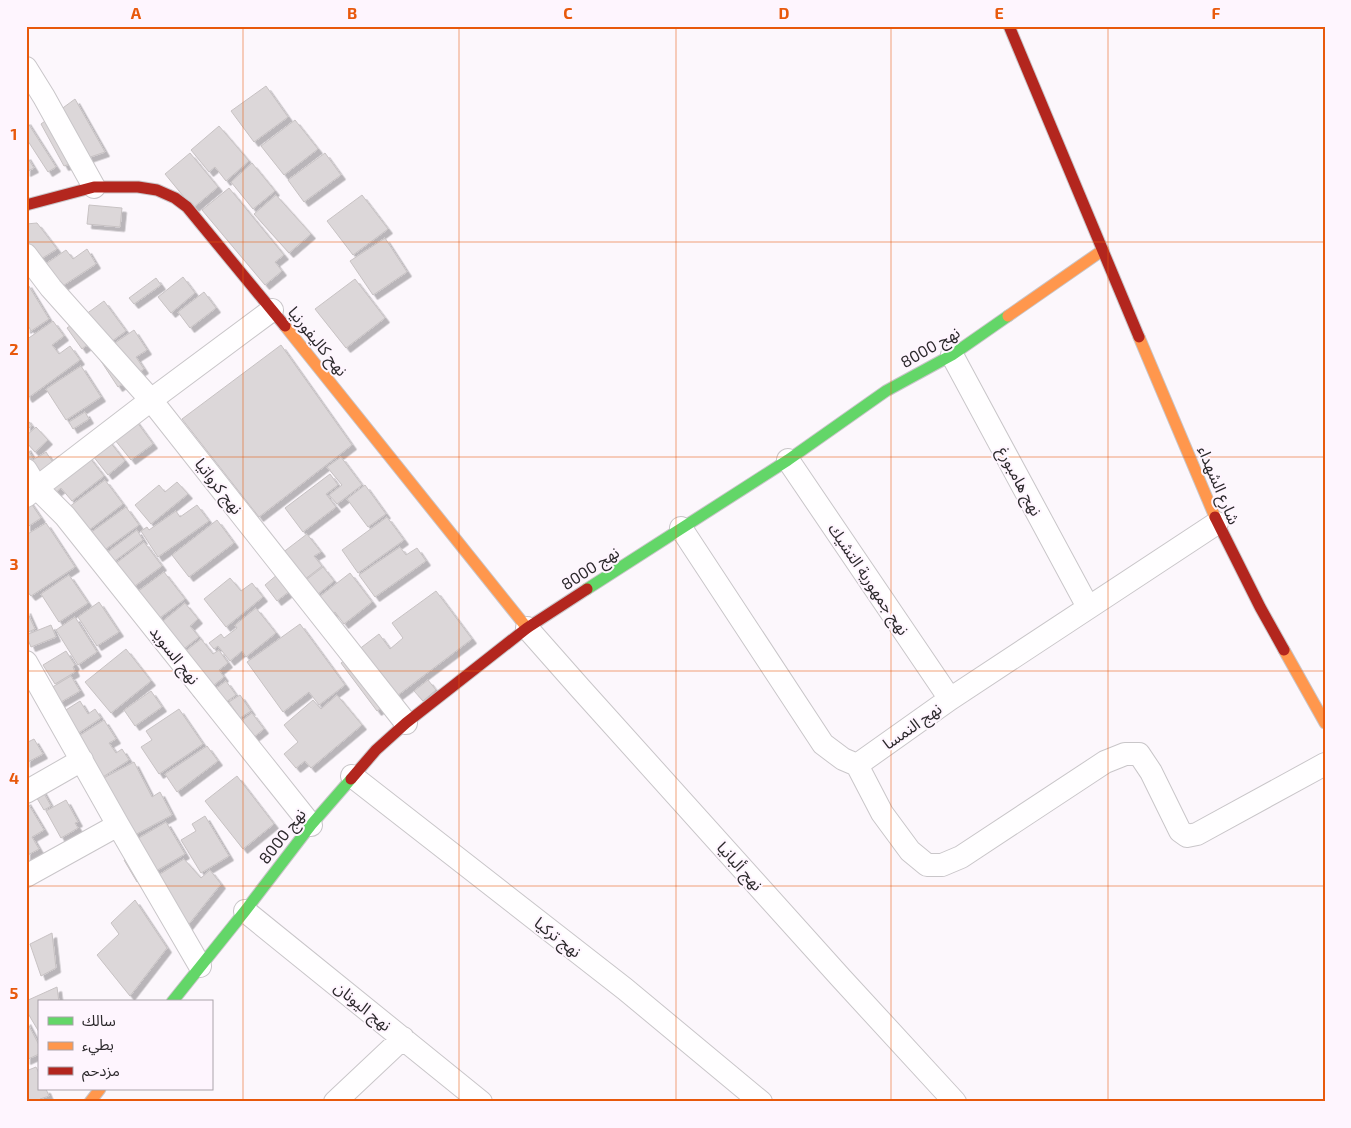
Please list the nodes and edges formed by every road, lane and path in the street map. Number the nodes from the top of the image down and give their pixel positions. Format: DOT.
graph roads {
  1 [pos="1009,26"];
  2 [pos="26,68"];
  3 [pos="94,186"];
  4 [pos="26,205"];
  5 [pos="1102,250"];
  6 [pos="26,255"];
  7 [pos="272,310"];
  8 [pos="952,355"];
  9 [pos="151,400"];
  10 [pos="788,460"];
  11 [pos="30,484"];
  12 [pos="1218,523"];
  13 [pos="681,528"];
  14 [pos="1088,608"];
  15 [pos="527,628"];
  16 [pos="28,671"];
  17 [pos="950,699"];
  18 [pos="406,723"];
  19 [pos="1325,723"];
  20 [pos="82,760"];
  21 [pos="1325,764"];
  22 [pos="857,765"];
  23 [pos="352,776"];
  24 [pos="26,792"];
  25 [pos="118,825"];
  26 [pos="310,825"];
  27 [pos="26,876"];
  28 [pos="245,911"];
  29 [pos="200,966"];
  30 [pos="174,1000"];
  31 [pos="403,1038"];
  32 [pos="99,1090"];
  33 [pos="90,1102"];
  34 [pos="335,1102"];
  35 [pos="481,1102"];
  36 [pos="761,1102"];
  37 [pos="955,1102"];
  1 -- 5 [label="street, شارع الشهداء"];
  2 -- 3 [label="street"];
  3 -- 4 [label="street, نهح كاليفورنيا"];
  3 -- 7 [label="street, نهح كاليفورنيا"];
  5 -- 8 [label="street, نهج 8000"];
  5 -- 12 [label="street, شارع الشهداء"];
  6 -- 9 [label="street, نهج كرواتيا"];
  7 -- 9 [label="street"];
  7 -- 15 [label="street, نهح كاليفورنيا"];
  8 -- 10 [label="street, نهج 8000"];
  8 -- 14 [label="street, نهج هامبورغ"];
  9 -- 11 [label="street"];
  9 -- 18 [label="street, نهج كرواتيا"];
  10 -- 13 [label="street, نهج 8000"];
  10 -- 17 [label="street, نهج جمهورية التشيك"];
  11 -- 26 [label="street, نهج السويد"];
  12 -- 14 [label="street, نهج النمسا"];
  12 -- 19 [label="street, شارع الشهداء"];
  13 -- 15 [label="street, نهج 8000"];
  13 -- 22 [label="street"];
  14 -- 17 [label="street, نهج النمسا"];
  15 -- 18 [label="street, نهج 8000"];
  15 -- 37 [label="street, نهج ألبانيا"];
  16 -- 20 [label="street"];
  17 -- 22 [label="street, نهج النمسا"];
  18 -- 23 [label="street, نهج 8000"];
  20 -- 24 [label="street"];
  20 -- 25 [label="street"];
  21 -- 22 [label="street"];
  23 -- 26 [label="street, نهج 8000"];
  23 -- 36 [label="street, نهج تركيا"];
  25 -- 27 [label="street"];
  25 -- 29 [label="street"];
  26 -- 28 [label="street, نهج 8000"];
  28 -- 29 [label="street, نهج 8000"];
  28 -- 31 [label="street, نهج اليونان"];
  29 -- 30 [label="street, نهج 8000"];
  31 -- 34 [label="street"];
  31 -- 35 [label="street, نهج اليونان"];
  32 -- 33 [label="street"];
}
